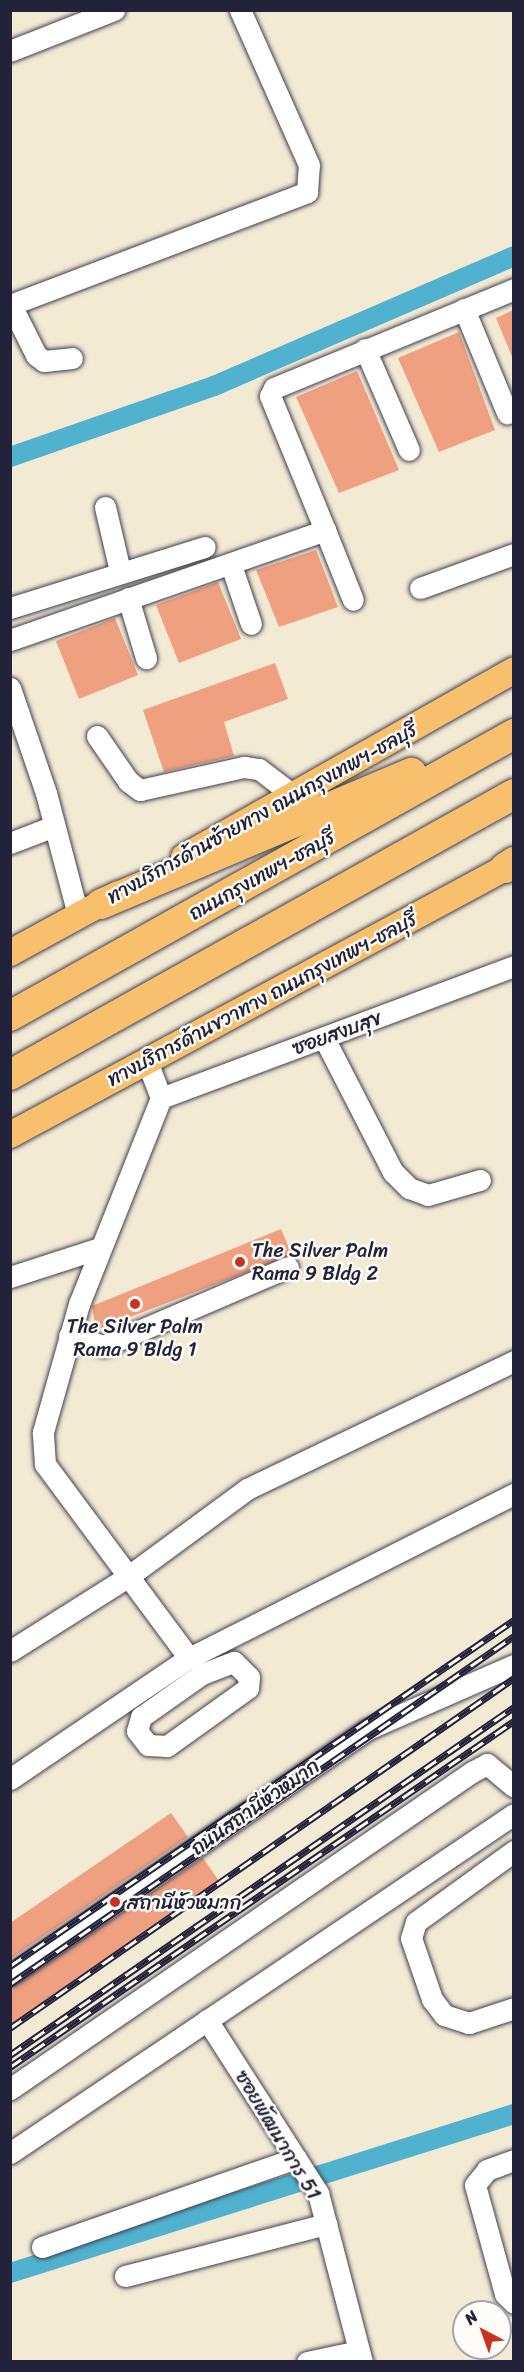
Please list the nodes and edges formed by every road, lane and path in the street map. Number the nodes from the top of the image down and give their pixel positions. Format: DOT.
graph roads {
  1 [pos="114,10"];
  2 [pos="240,10"];
  3 [pos="10,51"];
  4 [pos="513,289"];
  5 [pos="11,305"];
  6 [pos="464,309"];
  7 [pos="364,349"];
  8 [pos="72,358"];
  9 [pos="507,413"];
  10 [pos="409,450"];
  11 [pos="105,507"];
  12 [pos="325,530"];
  13 [pos="205,546"];
  14 [pos="513,554"];
  15 [pos="231,566"];
  16 [pos="120,571"];
  17 [pos="420,588"];
  18 [pos="128,598"];
  19 [pos="353,600"];
  20 [pos="10,608"];
  21 [pos="251,624"];
  22 [pos="10,640"];
  23 [pos="146,658"];
  24 [pos="513,670"];
  25 [pos="10,688"];
  26 [pos="513,732"];
  27 [pos="97,735"];
  28 [pos="513,794"];
  29 [pos="293,795"];
  30 [pos="54,826"];
  31 [pos="10,843"];
  32 [pos="511,864"];
  33 [pos="89,910"];
  34 [pos="10,953"];
  35 [pos="513,966"];
  36 [pos="10,1016"];
  37 [pos="324,1038"];
  38 [pos="147,1062"];
  39 [pos="10,1075"];
  40 [pos="161,1098"];
  41 [pos="10,1135"];
  42 [pos="480,1180"];
  43 [pos="100,1248"];
  44 [pos="288,1267"];
  45 [pos="10,1277"];
  46 [pos="69,1336"];
  47 [pos="513,1361"];
  48 [pos="513,1494"];
  49 [pos="126,1578"];
  50 [pos="10,1651"];
  51 [pos="189,1658"];
  52 [pos="513,1665"];
  53 [pos="134,1693"];
  54 [pos="141,1717"];
  55 [pos="10,1779"];
  56 [pos="513,1787"];
  57 [pos="513,1814"];
  58 [pos="513,1851"];
  59 [pos="10,1975"];
  60 [pos="513,2008"];
  61 [pos="207,2020"];
  62 [pos="10,2089"];
  63 [pos="10,2153"];
  64 [pos="513,2160"];
  65 [pos="300,2163"];
  66 [pos="326,2224"];
  67 [pos="42,2247"];
  68 [pos="125,2276"];
  69 [pos="513,2303"];
  70 [pos="360,2356"];
  71 [pos="307,2361"];
  1 -- 3 [label="street"];
  2 -- 5 [label="street"];
  4 -- 6 [label="street"];
  5 -- 8 [label="street"];
  6 -- 7 [label="street"];
  6 -- 9 [label="street"];
  7 -- 10 [label="street"];
  7 -- 12 [label="street"];
  11 -- 16 [label="street"];
  12 -- 15 [label="street"];
  12 -- 19 [label="street"];
  13 -- 16 [label="street"];
  14 -- 17 [label="street"];
  15 -- 18 [label="street"];
  15 -- 21 [label="street"];
  16 -- 20 [label="street"];
  18 -- 22 [label="street"];
  18 -- 23 [label="street"];
  24 -- 29 [label="main road, ทางบริการด้านซ้ายทาง ถนนกรุงเทพฯ-ชลบุรี"];
  25 -- 30 [label="street"];
  26 -- 33 [label="highway"];
  26 -- 36 [label="highway, ถนนกรุงเทพฯ-ชลบุรี"];
  27 -- 29 [label="street"];
  28 -- 39 [label="highway"];
  29 -- 33 [label="main road, ทางบริการด้านซ้ายทาง ถนนกรุงเทพฯ-ชลบุรี"];
  30 -- 31 [label="street"];
  30 -- 33 [label="street"];
  32 -- 38 [label="main road, ทางบริการด้านขวาทาง ถนนกรุงเทพฯ-ชลบุรี"];
  33 -- 34 [label="main road, ทางบริการด้านซ้ายทาง ถนนกรุงเทพฯ-ชลบุรี"];
  35 -- 37 [label="street, ซอยสงบสุข"];
  37 -- 40 [label="street, ซอยสงบสุข"];
  37 -- 42 [label="street"];
  38 -- 40 [label="street"];
  38 -- 41 [label="main road, ทางบริการด้านขวาทาง ถนนกรุงเทพฯ-ชลบุรี"];
  40 -- 43 [label="street"];
  43 -- 45 [label="street"];
  43 -- 46 [label="street"];
  44 -- 46 [label="street"];
  46 -- 49 [label="street"];
  47 -- 49 [label="street"];
  48 -- 51 [label="street"];
  49 -- 50 [label="street"];
  49 -- 51 [label="street"];
  51 -- 53 [label="street"];
  52 -- 59 [label="street, ถนนสถานีหัวหมาก"];
  53 -- 54 [label="street"];
  53 -- 55 [label="street"];
  54 -- 54 [label="street"];
  56 -- 62 [label="street"];
  57 -- 61 [label="street"];
  58 -- 60 [label="street"];
  61 -- 63 [label="street"];
  61 -- 65 [label="street, ซอยพัฒนาการ 51"];
  64 -- 69 [label="street"];
  65 -- 66 [label="street, ซอยพัฒนาการ 51"];
  65 -- 67 [label="street"];
  66 -- 68 [label="street"];
  66 -- 70 [label="street, ซอยพัฒนาการ 51"];
  70 -- 71 [label="street"];
}
